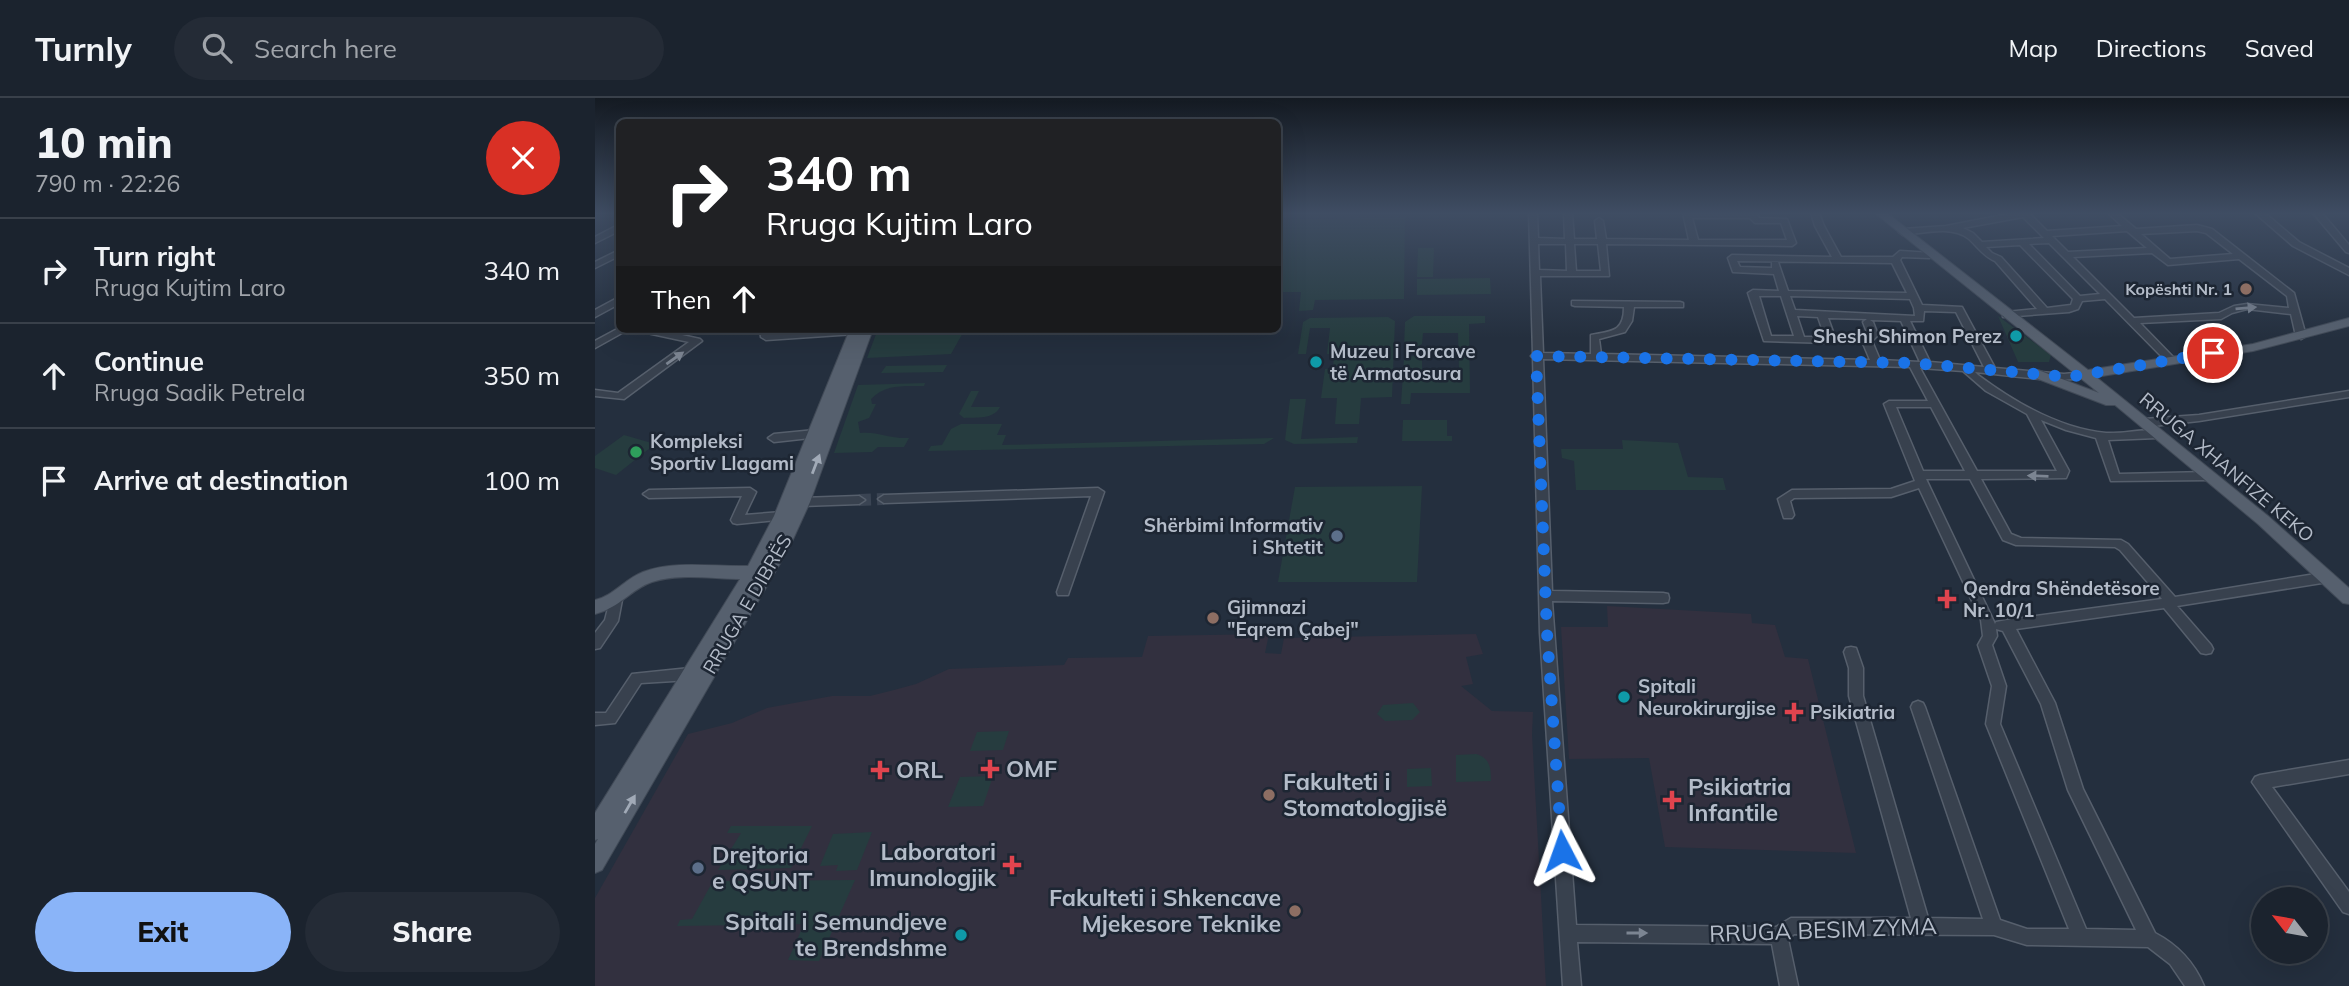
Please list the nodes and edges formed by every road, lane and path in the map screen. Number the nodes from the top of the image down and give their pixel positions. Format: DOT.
graph roads {
  1 [pos="1534,254"];
  2 [pos="1571,254"];
  3 [pos="1603,254"];
  4 [pos="1755,254"];
  5 [pos="1836,254"];
  6 [pos="1900,254"];
  7 [pos="1913,254"];
  8 [pos="1988,254"];
  9 [pos="2034,254"];
  10 [pos="2081,254"];
  11 [pos="2160,254"];
  12 [pos="2316,254"];
  13 [pos="616,255"];
  14 [pos="1929,255"];
  15 [pos="2064,255"];
  16 [pos="2242,256"];
  17 [pos="1756,258"];
  18 [pos="1838,259"];
  19 [pos="1896,264"];
  20 [pos="595,265"];
  21 [pos="1775,265"];
  22 [pos="2349,272"];
  23 [pos="1535,273"];
  24 [pos="1572,274"];
  25 [pos="1785,294"];
  26 [pos="1913,296"];
  27 [pos="2106,296"];
  28 [pos="2078,299"];
  29 [pos="616,302"];
  30 [pos="1575,303"];
  31 [pos="1629,304"];
  32 [pos="1679,305"];
  33 [pos="1919,309"];
  34 [pos="2045,312"];
  35 [pos="2296,312"];
  36 [pos="1793,313"];
  37 [pos="595,314"];
  38 [pos="1822,315"];
  39 [pos="2006,315"];
  40 [pos="1905,320"];
  41 [pos="2131,321"];
  42 [pos="1868,322"];
  43 [pos="2349,323"];
  44 [pos="618,333"];
  45 [pos="660,333"];
  46 [pos="765,333"];
  47 [pos="812,333"];
  48 [pos="858,333"];
  49 [pos="858,333"];
  50 [pos="2301,336"];
  51 [pos="1800,340"];
  52 [pos="595,345"];
  53 [pos="2058,355"];
  54 [pos="1536,356"];
  55 [pos="1596,357"];
  56 [pos="2171,360"];
  57 [pos="1876,363"];
  58 [pos="1913,363"];
  59 [pos="1926,364"];
  60 [pos="1964,367"];
  61 [pos="1990,369"];
  62 [pos="2038,374"];
  63 [pos="2084,375"];
  64 [pos="595,393"];
  65 [pos="2349,394"];
  66 [pos="620,397"];
  67 [pos="1889,404"];
  68 [pos="1935,404"];
  69 [pos="2127,408"];
  70 [pos="2032,414"];
  71 [pos="2144,422"];
  72 [pos="2157,433"];
  73 [pos="815,434"];
  74 [pos="2101,436"];
  75 [pos="774,438"];
  76 [pos="1973,474"];
  77 [pos="2209,476"];
  78 [pos="2115,478"];
  79 [pos="1920,479"];
  80 [pos="649,494"];
  81 [pos="884,499"];
  82 [pos="859,500"];
  83 [pos="802,502"];
  84 [pos="1788,514"];
  85 [pos="782,516"];
  86 [pos="752,572"];
  87 [pos="2328,577"];
  88 [pos="1063,592"];
  89 [pos="1546,596"];
  90 [pos="1663,598"];
  91 [pos="2349,598"];
  92 [pos="616,600"];
  93 [pos="2170,602"];
  94 [pos="595,607"];
  95 [pos="1999,626"];
  96 [pos="595,644"];
  97 [pos="2206,649"];
  98 [pos="1851,652"];
  99 [pos="690,674"];
  100 [pos="1918,706"];
  101 [pos="595,719"];
  102 [pos="2349,767"];
  103 [pos="595,831"];
  104 [pos="595,863"];
  105 [pos="2349,906"];
  106 [pos="1922,926"];
  107 [pos="1994,927"];
  108 [pos="1569,933"];
  109 [pos="1779,936"];
  110 [pos="2027,937"];
  111 [pos="2081,939"];
  112 [pos="2149,939"];
  113 [pos="1571,986"];
  114 [pos="1789,986"];
  115 [pos="2195,986"];
  1 -- 23 [label="street"];
  2 -- 24 [label="street"];
  3 -- 24 [label="street"];
  4 -- 17 [label="street"];
  5 -- 18 [label="street"];
  6 -- 19 [label="street"];
  7 -- 14 [label="street"];
  8 -- 34 [label="street"];
  9 -- 28 [label="street"];
  10 -- 15 [label="street"];
  11 -- 16 [label="street"];
  12 -- 22 [label="street"];
  13 -- 20 [label="street"];
  14 -- 39 [label="main road, RRUGA XHANFIZE KEKO"];
  15 -- 27 [label="street"];
  16 -- 35 [label="street"];
  17 -- 21 [label="street"];
  17 -- 21 [label="street"];
  18 -- 19 [label="street"];
  18 -- 21 [label="street"];
  19 -- 21 [label="street"];
  19 -- 26 [label="street"];
  21 -- 25 [label="street"];
  23 -- 24 [label="street"];
  23 -- 54 [label="street"];
  25 -- 26 [label="street"];
  25 -- 36 [label="street"];
  25 -- 51 [label="street"];
  26 -- 33 [label="street"];
  27 -- 28 [label="street"];
  27 -- 41 [label="street"];
  28 -- 34 [label="street"];
  29 -- 37 [label="street"];
  30 -- 31 [label="street"];
  31 -- 32 [label="street"];
  31 -- 55 [label="street"];
  33 -- 40 [label="street"];
  33 -- 61 [label="street"];
  34 -- 39 [label="street"];
  41 -- 35 [label="street, one-way"];
  35 -- 50 [label="street"];
  36 -- 38 [label="street"];
  36 -- 51 [label="street"];
  38 -- 40 [label="street"];
  38 -- 51 [label="street"];
  39 -- 53 [label="main road, RRUGA XHANFIZE KEKO"];
  40 -- 59 [label="street"];
  41 -- 56 [label="street"];
  42 -- 57 [label="street"];
  43 -- 50 [label="main road"];
  44 -- 52 [label="street"];
  66 -- 45 [label="street, one-way"];
  46 -- 47 [label="street"];
  48 -- 73 [label="main road, RRUGA E DIBRËS"];
  83 -- 49 [label="main road, RRUGA E DIBRËS, one-way"];
  50 -- 56 [label="main road"];
  53 -- 62 [label="main road"];
  53 -- 63 [label="main road, RRUGA XHANFIZE KEKO"];
  54 -- 55 [label="street"];
  54 -- 89 [label="street"];
  55 -- 57 [label="street"];
  56 -- 63 [label="main road"];
  57 -- 58 [label="street"];
  58 -- 59 [label="street"];
  58 -- 68 [label="street"];
  59 -- 60 [label="street"];
  60 -- 61 [label="street"];
  60 -- 70 [label="street"];
  61 -- 62 [label="street"];
  62 -- 63 [label="street"];
  62 -- 69 [label="main road"];
  63 -- 69 [label="main road, RRUGA XHANFIZE KEKO"];
  64 -- 66 [label="street"];
  65 -- 71 [label="street"];
  67 -- 68 [label="street"];
  67 -- 79 [label="street"];
  68 -- 76 [label="street"];
  69 -- 71 [label="main road, RRUGA XHANFIZE KEKO"];
  70 -- 74 [label="street"];
  70 -- 76 [label="street, one-way"];
  71 -- 72 [label="main road, RRUGA XHANFIZE KEKO"];
  72 -- 74 [label="street"];
  72 -- 77 [label="main road, RRUGA XHANFIZE KEKO"];
  73 -- 75 [label="street"];
  73 -- 85 [label="main road, RRUGA E DIBRËS"];
  74 -- 78 [label="street"];
  76 -- 79 [label="street"];
  76 -- 93 [label="street"];
  77 -- 78 [label="street"];
  77 -- 87 [label="main road, RRUGA XHANFIZE KEKO"];
  79 -- 84 [label="street"];
  79 -- 95 [label="street"];
  80 -- 85 [label="street"];
  81 -- 88 [label="street"];
  82 -- 83 [label="street"];
  104 -- 83 [label="main road, RRUGA E DIBRËS, one-way"];
  85 -- 86 [label="main road, RRUGA E DIBRËS"];
  86 -- 92 [label="main road"];
  86 -- 99 [label="main road, RRUGA E DIBRËS"];
  87 -- 91 [label="main road, RRUGA XHANFIZE KEKO"];
  87 -- 93 [label="street"];
  89 -- 90 [label="street"];
  89 -- 108 [label="street"];
  92 -- 94 [label="main road"];
  92 -- 96 [label="street"];
  93 -- 95 [label="street"];
  93 -- 97 [label="street"];
  95 -- 111 [label="street"];
  95 -- 112 [label="street"];
  98 -- 106 [label="street"];
  99 -- 101 [label="street, RRUGA E DIBRËS"];
  99 -- 103 [label="main road, RRUGA E DIBRËS"];
  100 -- 107 [label="street"];
  102 -- 105 [label="street"];
  106 -- 107 [label="street, RRUGA BESIM ZYMA"];
  106 -- 109 [label="street, RRUGA BESIM ZYMA"];
  107 -- 110 [label="street, RRUGA BESIM ZYMA"];
  108 -- 109 [label="street, RRUGA BESIM ZYMA, one-way"];
  108 -- 113 [label="street"];
  109 -- 114 [label="street"];
  110 -- 111 [label="street"];
  111 -- 112 [label="street"];
  112 -- 115 [label="street"];
}
